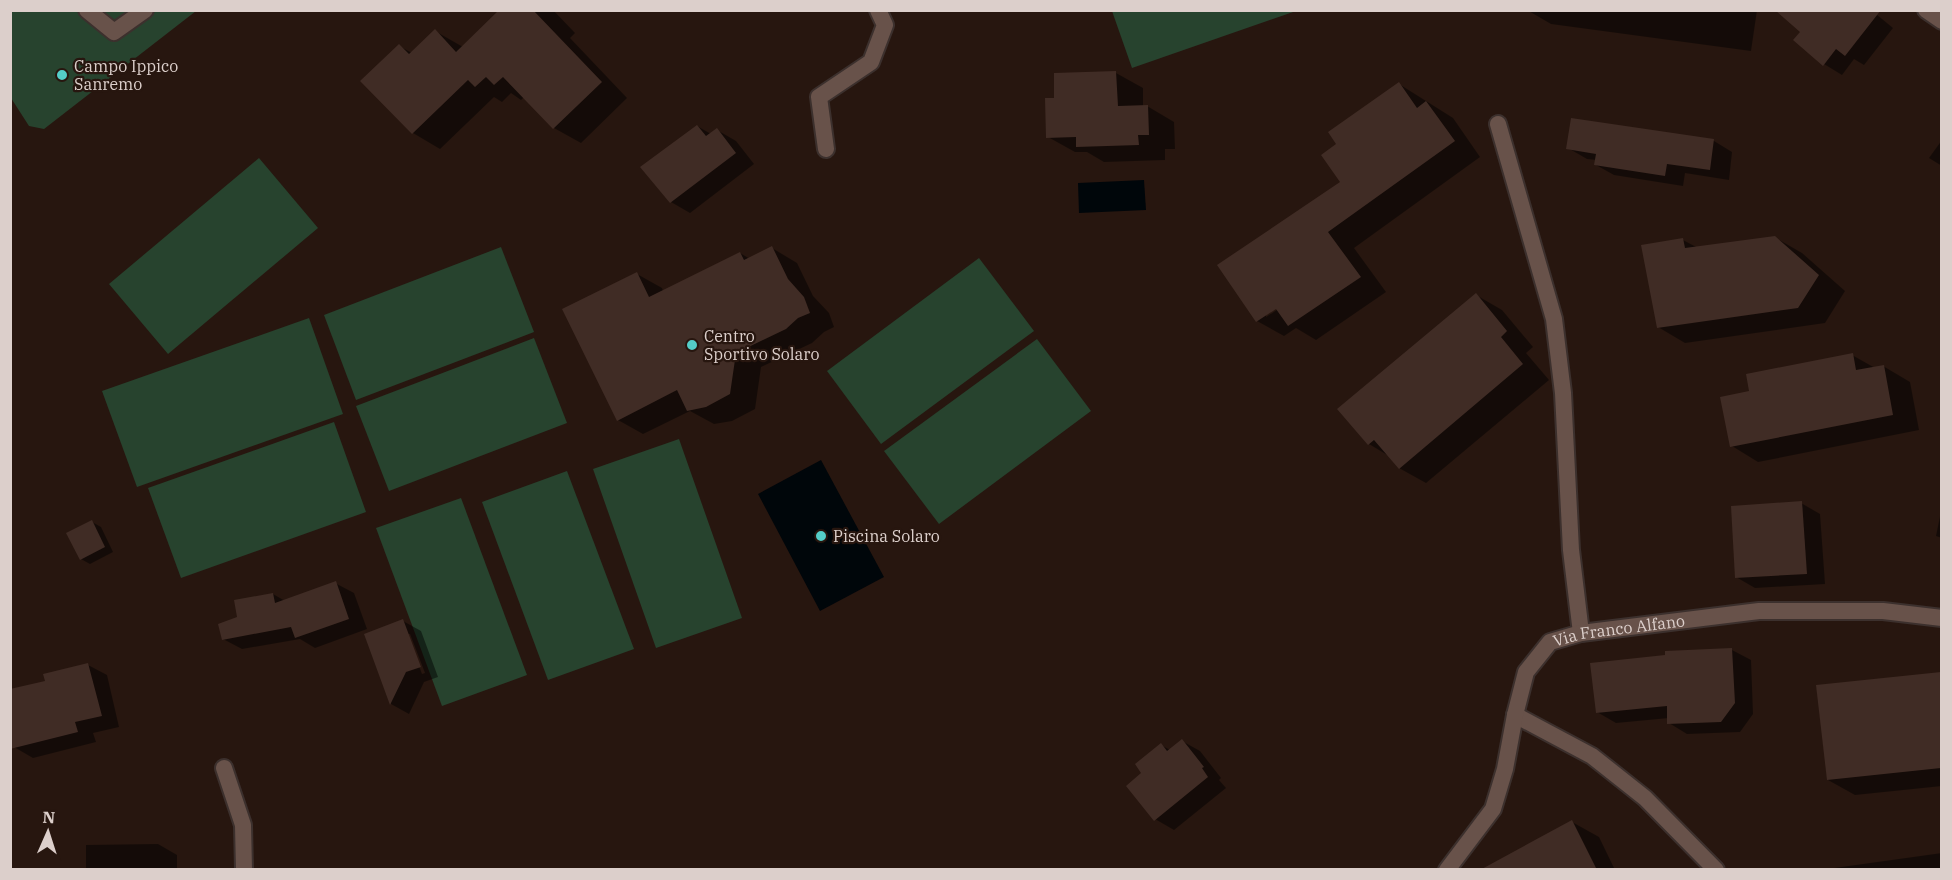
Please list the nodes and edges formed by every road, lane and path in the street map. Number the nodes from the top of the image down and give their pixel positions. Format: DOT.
graph roads {
  1 [pos="87,10"];
  2 [pos="145,10"];
  3 [pos="878,10"];
  4 [pos="1926,10"];
  5 [pos="1941,21"];
  6 [pos="1498,124"];
  7 [pos="826,149"];
  8 [pos="1941,618"];
  9 [pos="1581,633"];
  10 [pos="1515,715"];
  11 [pos="224,768"];
  12 [pos="244,870"];
  13 [pos="1447,870"];
  14 [pos="1716,870"];
  1 -- 2 [label="street"];
  3 -- 7 [label="street"];
  4 -- 5 [label="street"];
  6 -- 9 [label="street"];
  8 -- 9 [label="street, Via Franco Alfano"];
  9 -- 10 [label="street, Via Franco Alfano"];
  10 -- 13 [label="street, Via Franco Alfano"];
  10 -- 14 [label="street"];
  11 -- 12 [label="street"];
}
